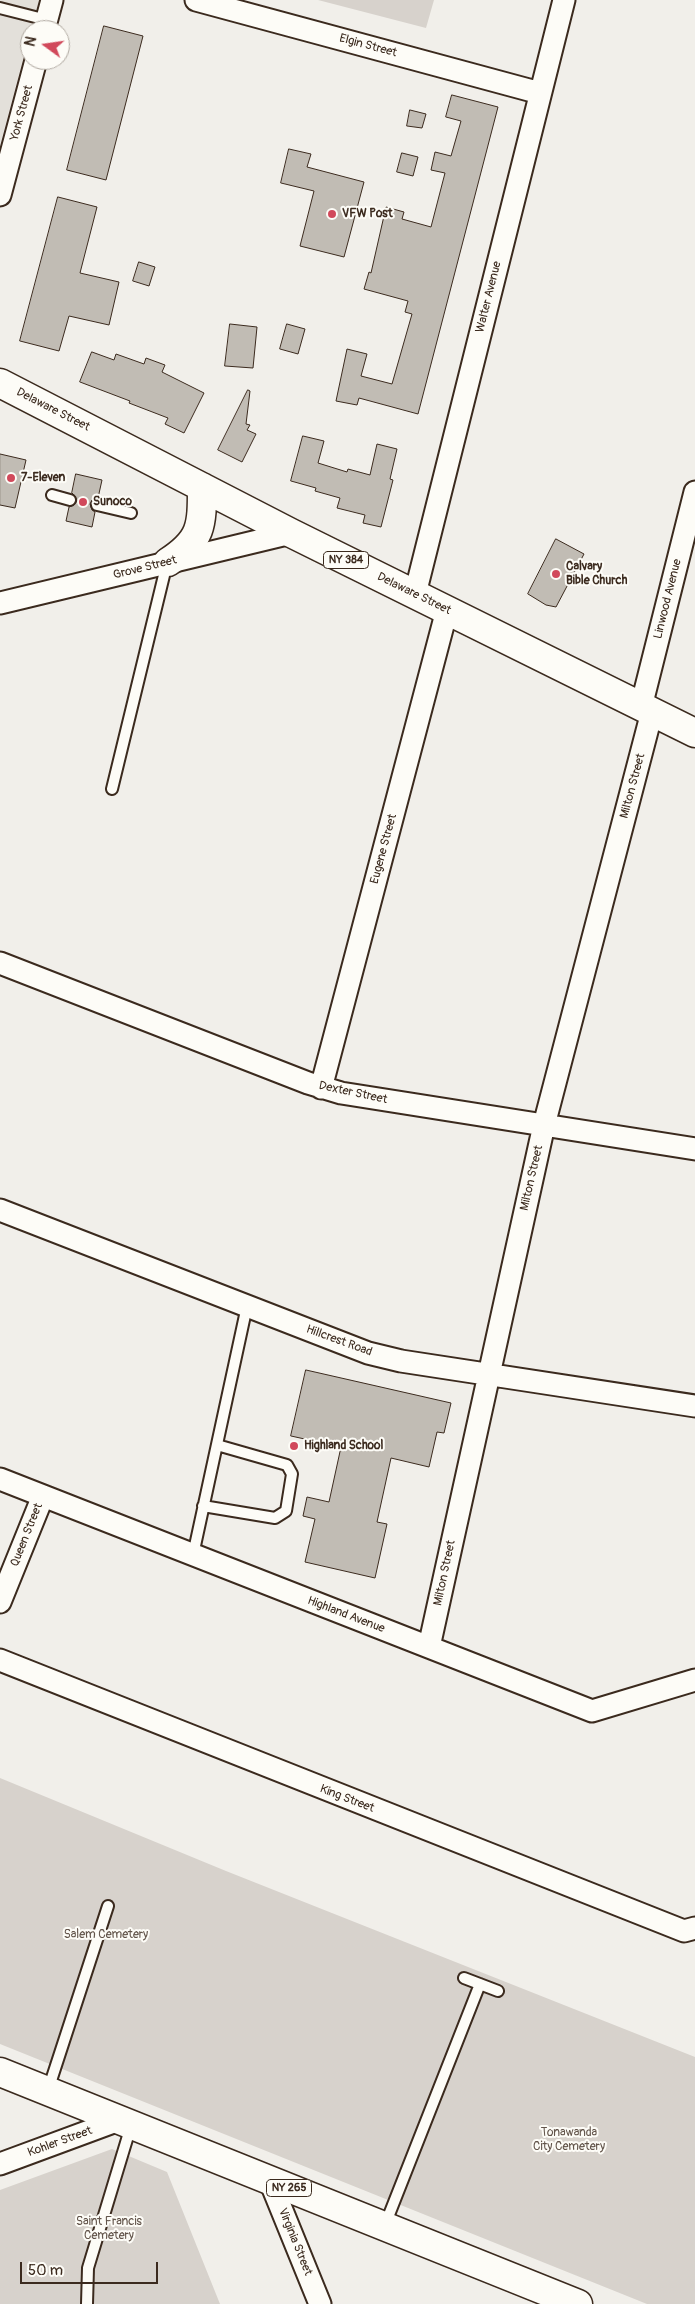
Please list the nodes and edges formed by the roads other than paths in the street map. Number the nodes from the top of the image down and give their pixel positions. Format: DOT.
graph roads {
  1 [pos="52,0"];
  2 [pos="196,0"];
  3 [pos="564,0"];
  4 [pos="0,8"];
  5 [pos="32,20"];
  6 [pos="46,20"];
  7 [pos="33,70"];
  8 [pos="540,93"];
  9 [pos="0,195"];
  10 [pos="0,383"];
  11 [pos="202,487"];
  12 [pos="695,492"];
  13 [pos="52,495"];
  14 [pos="70,500"];
  15 [pos="97,505"];
  16 [pos="131,513"];
  17 [pos="291,532"];
  18 [pos="168,562"];
  19 [pos="415,594"];
  20 [pos="0,603"];
  21 [pos="447,610"];
  22 [pos="647,710"];
  23 [pos="695,733"];
  24 [pos="112,788"];
  25 [pos="0,963"];
  26 [pos="321,1088"];
  27 [pos="544,1125"];
  28 [pos="695,1149"];
  29 [pos="0,1210"];
  30 [pos="248,1306"];
  31 [pos="488,1375"];
  32 [pos="695,1406"];
  33 [pos="217,1445"];
  34 [pos="0,1479"];
  35 [pos="43,1496"];
  36 [pos="203,1506"];
  37 [pos="193,1555"];
  38 [pos="0,1602"];
  39 [pos="429,1647"];
  40 [pos="0,1660"];
  41 [pos="695,1680"];
  42 [pos="108,1906"];
  43 [pos="695,1928"];
  44 [pos="464,1978"];
  45 [pos="480,1984"];
  46 [pos="498,1991"];
  47 [pos="0,2072"];
  48 [pos="48,2091"];
  49 [pos="126,2122"];
  50 [pos="0,2164"];
  51 [pos="270,2181"];
  52 [pos="385,2226"];
  53 [pos="87,2304"];
  54 [pos="320,2304"];
  55 [pos="578,2304"];
  1 -- 6 [label="street"];
  2 -- 8 [label="street, Elgin Street"];
  3 -- 8 [label="street, Walter Avenue"];
  4 -- 5 [label="lane"];
  7 -- 9 [label="street, York Street"];
  8 -- 19 [label="street, Walter Avenue"];
  10 -- 11 [label="main road, Delaware Street / NY 384"];
  11 -- 17 [label="main road, Delaware Street / NY 384"];
  11 -- 18 [label="main road"];
  12 -- 22 [label="street, Linwood Avenue"];
  13 -- 14 [label="lane"];
  15 -- 16 [label="lane"];
  17 -- 18 [label="street, Grove Street"];
  17 -- 19 [label="main road, Delaware Street / NY 384"];
  18 -- 20 [label="street, Grove Street"];
  18 -- 24 [label="lane"];
  19 -- 21 [label="main road, Delaware Street / NY 384"];
  21 -- 22 [label="main road, Delaware Street / NY 384"];
  21 -- 26 [label="street, Eugene Street"];
  22 -- 23 [label="main road, Delaware Street / NY 384"];
  22 -- 27 [label="street, Milton Street"];
  25 -- 26 [label="street, Dexter Street"];
  26 -- 27 [label="street, Dexter Street"];
  27 -- 28 [label="street, Dexter Street"];
  27 -- 31 [label="street, Milton Street"];
  29 -- 30 [label="street, Hillcrest Road"];
  30 -- 31 [label="street, Hillcrest Road"];
  30 -- 33 [label="lane"];
  31 -- 32 [label="street, Hillcrest Road"];
  31 -- 39 [label="street, Milton Street"];
  33 -- 36 [label="lane"];
  33 -- 36 [label="lane"];
  34 -- 35 [label="street, Highland Avenue"];
  35 -- 37 [label="street, Highland Avenue"];
  35 -- 38 [label="street, Queen Street"];
  36 -- 37 [label="lane"];
  37 -- 39 [label="street, Highland Avenue"];
  39 -- 41 [label="street, Highland Avenue"];
  40 -- 43 [label="street, King Street"];
  42 -- 48 [label="lane"];
  44 -- 45 [label="lane"];
  45 -- 46 [label="lane"];
  45 -- 52 [label="lane"];
  47 -- 48 [label="main road, NY 265"];
  48 -- 49 [label="main road, NY 265"];
  49 -- 50 [label="street, Kohler Street"];
  49 -- 51 [label="main road, NY 265"];
  49 -- 53 [label="lane"];
  51 -- 52 [label="main road, NY 265"];
  51 -- 54 [label="street, Virginia Street"];
  52 -- 55 [label="main road, NY 265"];
}
